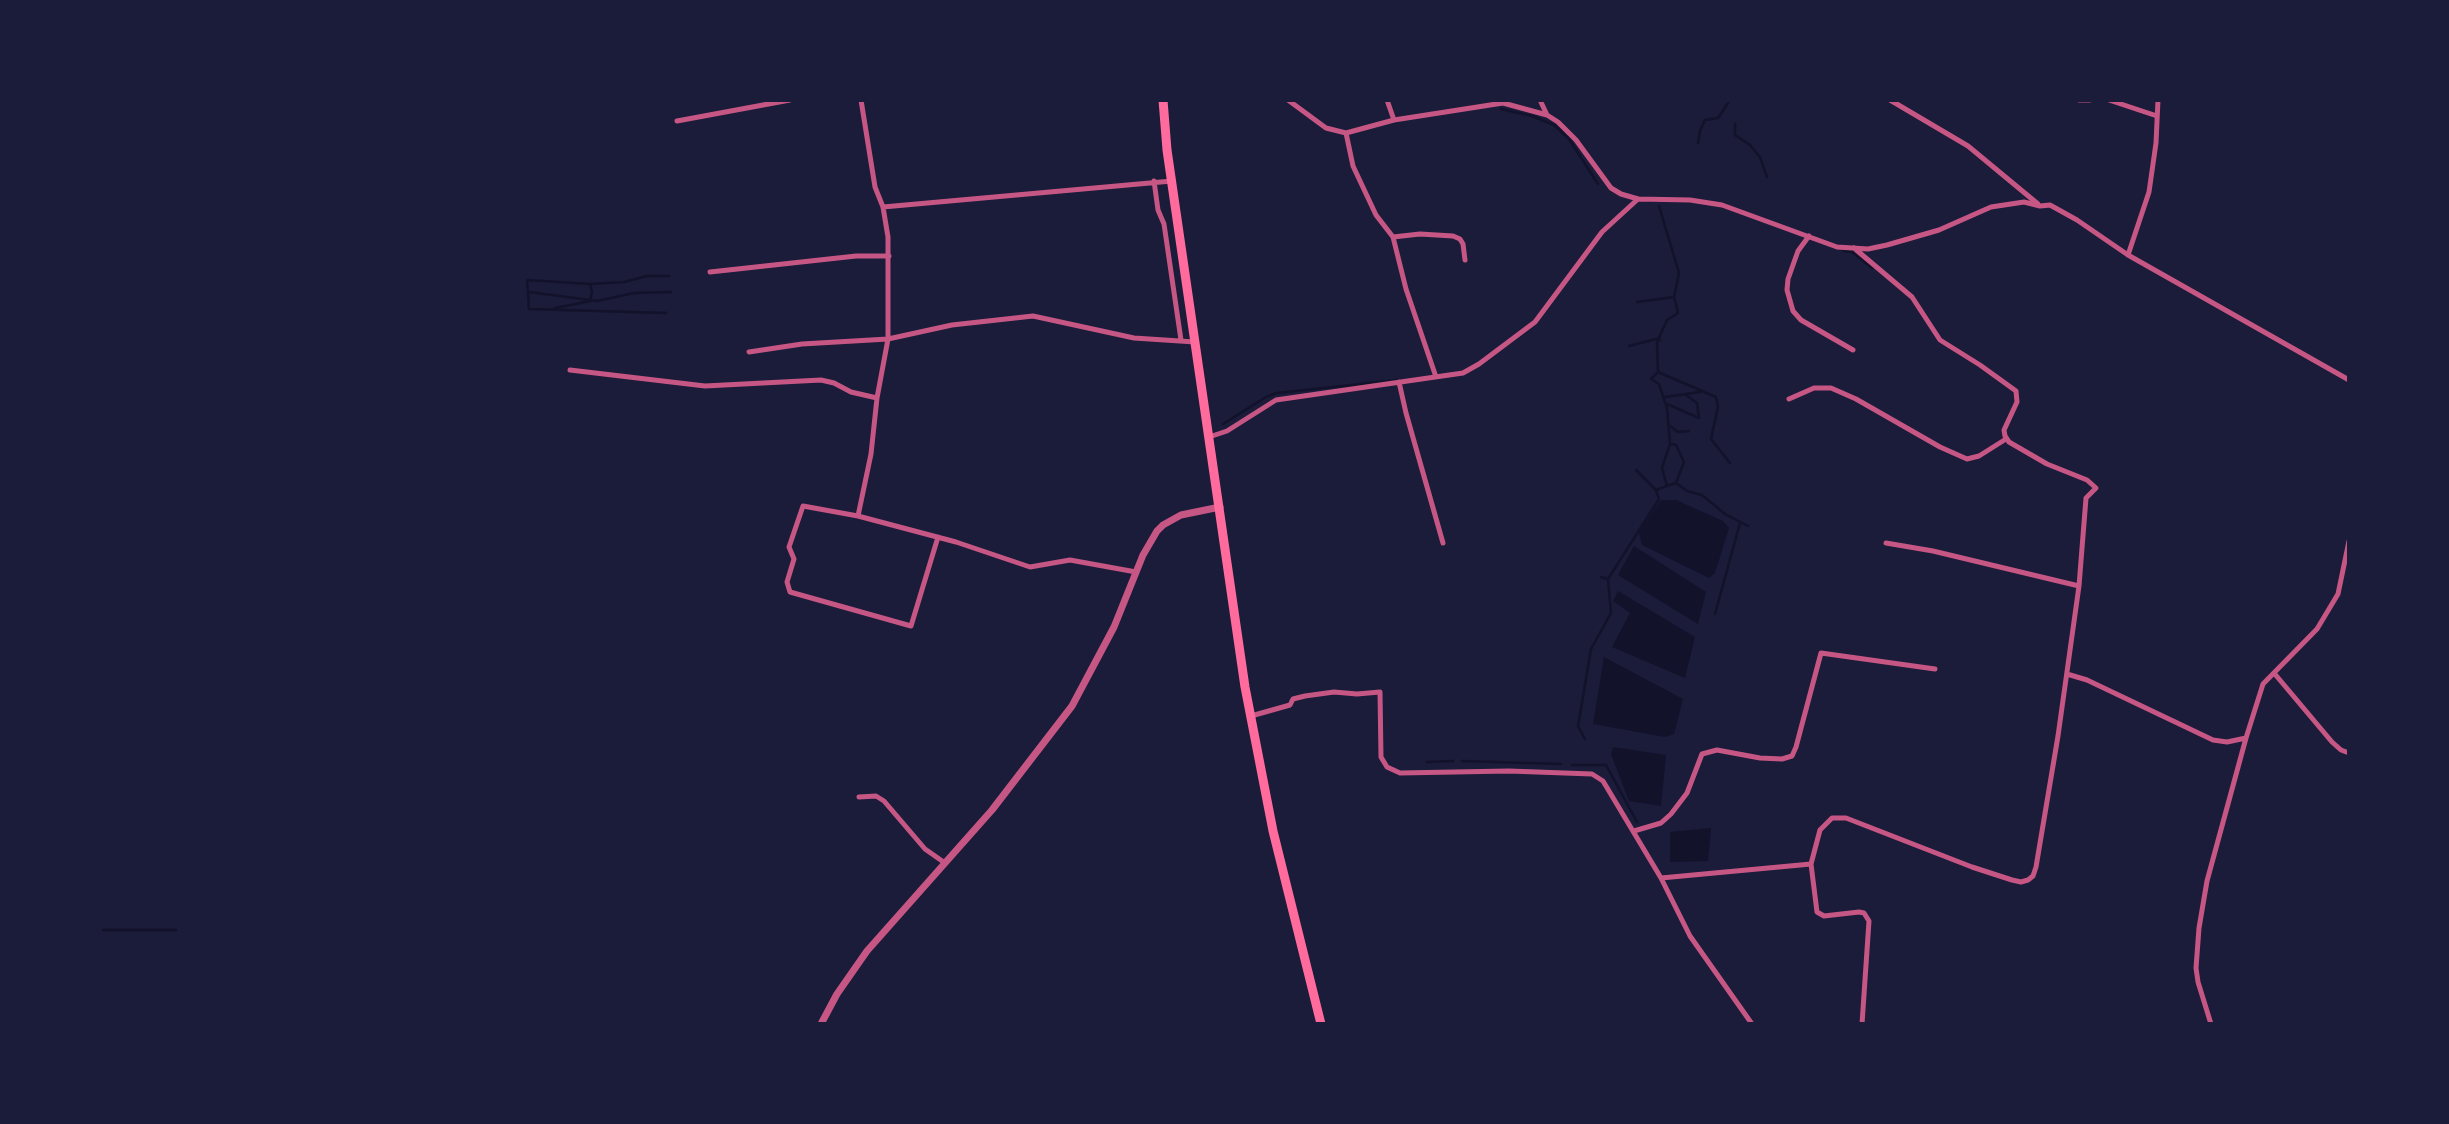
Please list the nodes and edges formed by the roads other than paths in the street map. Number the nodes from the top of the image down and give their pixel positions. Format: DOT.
graph roads {
  1 [pos="790,100"];
  2 [pos="861,100"];
  3 [pos="1163,100"];
  4 [pos="1288,100"];
  5 [pos="1387,100"];
  6 [pos="1498,100"];
  7 [pos="1540,100"];
  8 [pos="1890,100"];
  9 [pos="2079,100"];
  10 [pos="2090,100"];
  11 [pos="2109,100"];
  12 [pos="2158,100"];
  13 [pos="1489,104"];
  14 [pos="1547,115"];
  15 [pos="2157,116"];
  16 [pos="1394,120"];
  17 [pos="677,121"];
  18 [pos="1346,133"];
  19 [pos="1154,181"];
  20 [pos="1172,181"];
  21 [pos="1638,199"];
  22 [pos="2040,206"];
  23 [pos="883,207"];
  24 [pos="1178,223"];
  25 [pos="1164,224"];
  26 [pos="1808,236"];
  27 [pos="1393,237"];
  28 [pos="1854,248"];
  29 [pos="2128,255"];
  30 [pos="888,256"];
  31 [pos="1465,260"];
  32 [pos="710,272"];
  33 [pos="888,339"];
  34 [pos="1181,340"];
  35 [pos="1195,342"];
  36 [pos="1853,349"];
  37 [pos="749,352"];
  38 [pos="570,370"];
  39 [pos="1436,377"];
  40 [pos="2349,380"];
  41 [pos="1399,382"];
  42 [pos="877,398"];
  43 [pos="1789,399"];
  44 [pos="1209,437"];
  45 [pos="2006,439"];
  46 [pos="1220,507"];
  47 [pos="858,516"];
  48 [pos="938,537"];
  49 [pos="2349,541"];
  50 [pos="1443,543"];
  51 [pos="1886,543"];
  52 [pos="1136,572"];
  53 [pos="2079,586"];
  54 [pos="1935,669"];
  55 [pos="2274,673"];
  56 [pos="2067,674"];
  57 [pos="1251,716"];
  58 [pos="2246,738"];
  59 [pos="2349,753"];
  60 [pos="859,797"];
  61 [pos="1633,831"];
  62 [pos="944,863"];
  63 [pos="1811,864"];
  64 [pos="1661,878"];
  65 [pos="821,1024"];
  66 [pos="1321,1024"];
  67 [pos="1752,1024"];
  68 [pos="1862,1024"];
  69 [pos="2211,1024"];
  1 -- 17 [label="street"];
  2 -- 23 [label="street"];
  3 -- 20 [label="main road"];
  4 -- 18 [label="street"];
  5 -- 16 [label="street"];
  6 -- 13 [label="street"];
  7 -- 14 [label="street"];
  8 -- 22 [label="street"];
  9 -- 10 [label="street"];
  11 -- 15 [label="street"];
  12 -- 15 [label="street"];
  14 -- 16 [label="street"];
  14 -- 21 [label="street"];
  15 -- 29 [label="street"];
  16 -- 18 [label="street"];
  18 -- 27 [label="street"];
  19 -- 20 [label="street"];
  19 -- 23 [label="street"];
  19 -- 25 [label="street"];
  20 -- 24 [label="main road"];
  21 -- 26 [label="street"];
  21 -- 39 [label="street"];
  22 -- 28 [label="street"];
  22 -- 29 [label="street"];
  23 -- 30 [label="street"];
  24 -- 25 [label="street"];
  24 -- 35 [label="main road"];
  25 -- 34 [label="street"];
  26 -- 28 [label="street"];
  26 -- 36 [label="street"];
  27 -- 31 [label="street"];
  27 -- 39 [label="street"];
  28 -- 45 [label="street"];
  29 -- 40 [label="street"];
  30 -- 32 [label="street"];
  30 -- 33 [label="street"];
  33 -- 34 [label="street"];
  33 -- 37 [label="street"];
  33 -- 42 [label="street"];
  34 -- 35 [label="street"];
  35 -- 44 [label="main road"];
  38 -- 42 [label="street"];
  39 -- 41 [label="street"];
  41 -- 44 [label="street"];
  41 -- 50 [label="street"];
  42 -- 47 [label="street"];
  43 -- 45 [label="street"];
  44 -- 46 [label="main road"];
  45 -- 53 [label="street"];
  46 -- 52 [label="street"];
  46 -- 57 [label="main road"];
  47 -- 48 [label="street"];
  47 -- 48 [label="street"];
  48 -- 52 [label="street"];
  49 -- 55 [label="street"];
  51 -- 53 [label="street"];
  52 -- 62 [label="street"];
  53 -- 56 [label="street"];
  54 -- 61 [label="street"];
  55 -- 58 [label="street"];
  55 -- 59 [label="street"];
  56 -- 58 [label="street"];
  56 -- 63 [label="street"];
  57 -- 61 [label="street"];
  57 -- 66 [label="main road"];
  58 -- 69 [label="street"];
  60 -- 62 [label="street"];
  61 -- 64 [label="street"];
  62 -- 65 [label="street"];
  63 -- 64 [label="street"];
  63 -- 68 [label="street"];
  64 -- 67 [label="street"];
}
